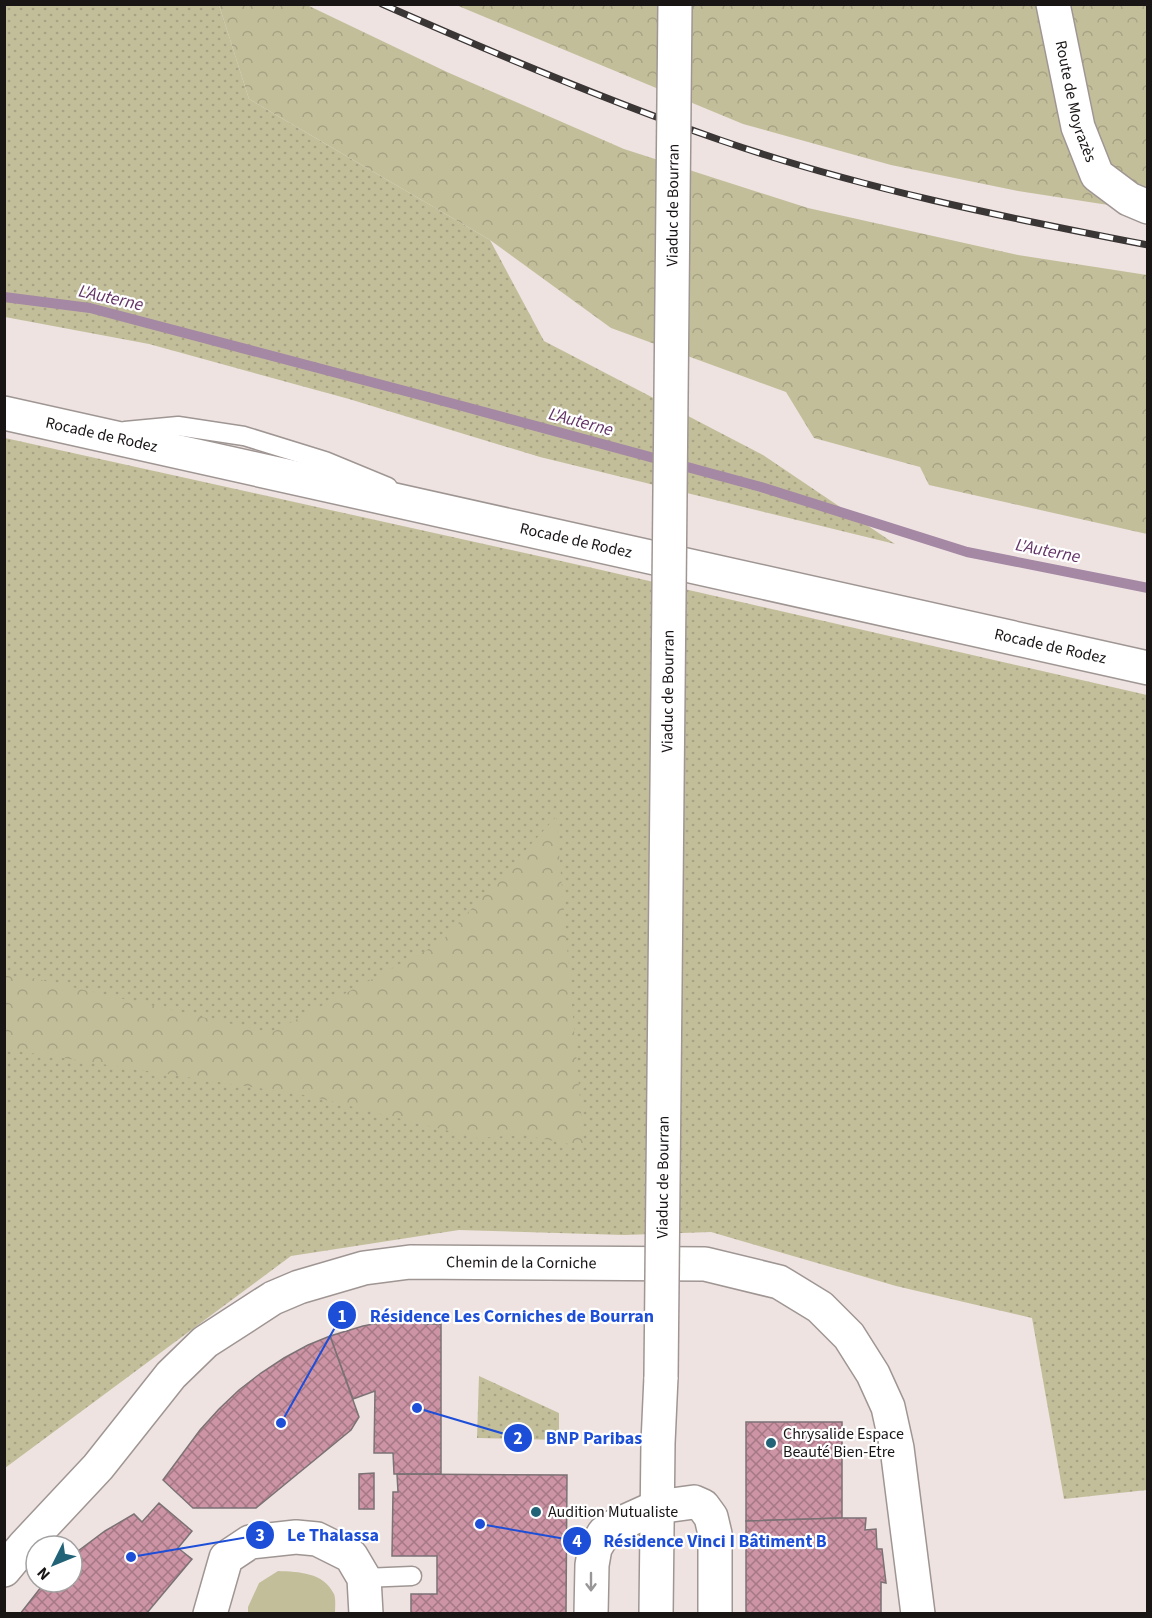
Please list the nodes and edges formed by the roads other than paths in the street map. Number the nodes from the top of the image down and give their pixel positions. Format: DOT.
graph roads {
  1 [pos="675,4"];
  2 [pos="1053,4"];
  3 [pos="1148,207"];
  4 [pos="4,413"];
  5 [pos="1148,668"];
  6 [pos="657,1507"];
  7 [pos="4,1570"];
  8 [pos="412,1576"];
  9 [pos="364,1578"];
  10 [pos="210,1614"];
  11 [pos="366,1614"];
  12 [pos="591,1614"];
  13 [pos="656,1614"];
  14 [pos="715,1614"];
  15 [pos="918,1614"];
  1 -- 6 [label="main road, Viaduc de Bourran, bridge"];
  2 -- 3 [label="main road, Route de Moyrazès"];
  4 -- 5 [label="main road, Rocade de Rodez"];
  6 -- 12 [label="main road, one-way"];
  6 -- 13 [label="main road, Viaduc de Bourran"];
  6 -- 14 [label="main road"];
  7 -- 15 [label="main road, Chemin de la Corniche"];
  8 -- 9 [label="lane"];
  9 -- 10 [label="main road"];
  9 -- 11 [label="main road"];
}
